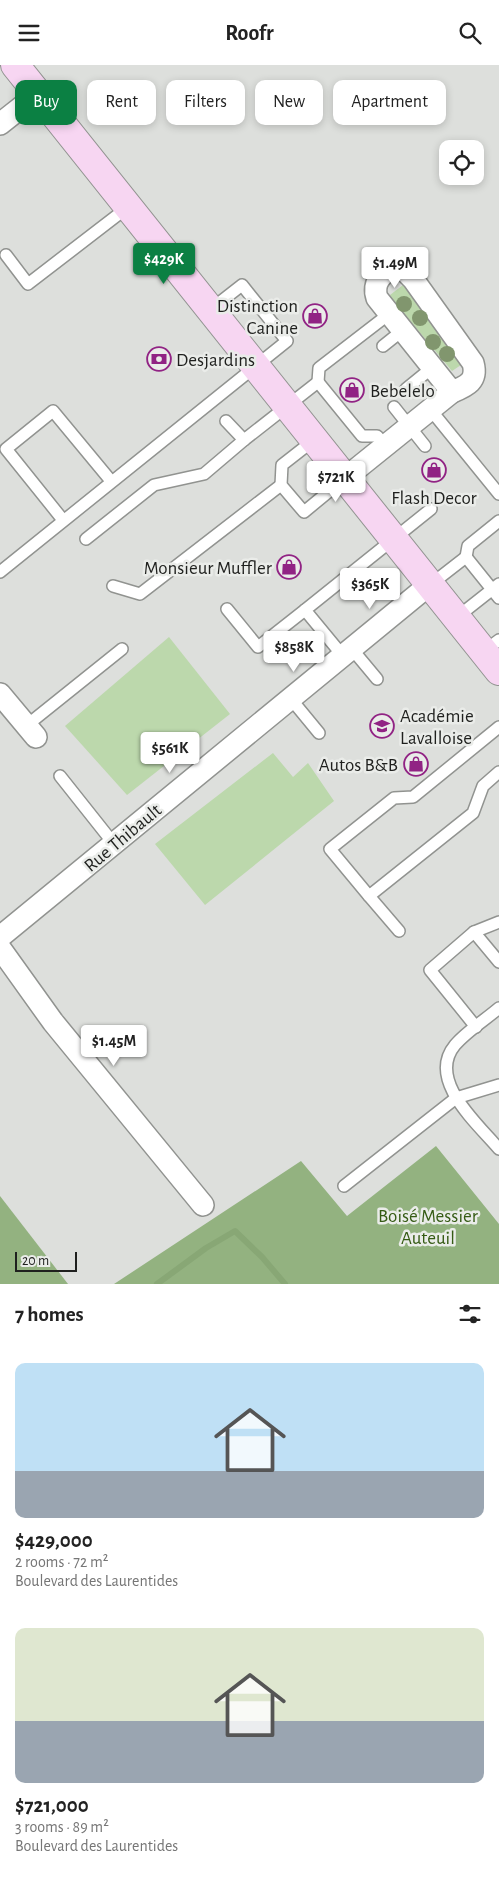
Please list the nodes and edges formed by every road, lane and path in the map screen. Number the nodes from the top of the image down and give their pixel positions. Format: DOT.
graph roads {
  1 [pos="15,65"];
  2 [pos="27,80"];
  3 [pos="15,112"];
  4 [pos="0,124"];
  5 [pos="63,125"];
  6 [pos="128,207"];
  7 [pos="6,255"];
  8 [pos="210,310"];
  9 [pos="389,314"];
  10 [pos="403,330"];
  11 [pos="383,346"];
  12 [pos="254,365"];
  13 [pos="434,367"];
  14 [pos="318,382"];
  15 [pos="406,389"];
  16 [pos="452,391"];
  17 [pos="287,406"];
  18 [pos="394,407"];
  19 [pos="430,409"];
  20 [pos="226,421"];
  21 [pos="409,426"];
  22 [pos="314,440"];
  23 [pos="244,441"];
  24 [pos="386,446"];
  25 [pos="425,446"];
  26 [pos="344,479"];
  27 [pos="111,481"];
  28 [pos="281,485"];
  29 [pos="499,494"];
  30 [pos="431,509"];
  31 [pos="63,520"];
  32 [pos="499,521"];
  33 [pos="86,539"];
  34 [pos="392,539"];
  35 [pos="466,557"];
  36 [pos="0,572"];
  37 [pos="429,585"];
  38 [pos="113,586"];
  39 [pos="497,590"];
  40 [pos="227,609"];
  41 [pos="305,610"];
  42 [pos="456,618"];
  43 [pos="122,649"];
  44 [pos="347,653"];
  45 [pos="494,654"];
  46 [pos="377,679"];
  47 [pos="0,694"];
  48 [pos="291,699"];
  49 [pos="499,727"];
  50 [pos="31,732"];
  51 [pos="320,733"];
  52 [pos="499,772"];
  53 [pos="60,776"];
  54 [pos="114,844"];
  55 [pos="369,896"];
  56 [pos="499,922"];
  57 [pos="399,931"];
  58 [pos="474,932"];
  59 [pos="0,937"];
  60 [pos="0,948"];
  61 [pos="499,963"];
  62 [pos="499,1008"];
  63 [pos="476,1027"];
  64 [pos="499,1085"];
  65 [pos="456,1098"];
  66 [pos="499,1149"];
  67 [pos="344,1186"];
  68 [pos="203,1205"];
  1 -- 2 [label="main road"];
  3 -- 4 [label="street"];
  5 -- 6 [label="main road"];
  6 -- 7 [label="lane"];
  6 -- 8 [label="main road"];
  8 -- 12 [label="main road"];
  8 -- 12 [label="lane"];
  9 -- 10 [label="street"];
  9 -- 14 [label="lane"];
  9 -- 16 [label="street"];
  10 -- 11 [label="lane"];
  10 -- 13 [label="street"];
  12 -- 17 [label="main road"];
  12 -- 27 [label="lane"];
  13 -- 15 [label="lane"];
  13 -- 16 [label="street"];
  14 -- 17 [label="lane"];
  14 -- 24 [label="lane"];
  16 -- 19 [label="street"];
  17 -- 22 [label="main road"];
  17 -- 23 [label="lane"];
  18 -- 21 [label="lane"];
  19 -- 21 [label="street"];
  19 -- 29 [label="lane"];
  20 -- 23 [label="lane"];
  21 -- 24 [label="street"];
  21 -- 25 [label="lane"];
  22 -- 26 [label="main road"];
  22 -- 28 [label="lane"];
  23 -- 33 [label="lane"];
  24 -- 26 [label="street"];
  26 -- 28 [label="lane"];
  26 -- 34 [label="main road"];
  27 -- 31 [label="lane"];
  27 -- 31 [label="lane"];
  28 -- 38 [label="lane"];
  30 -- 34 [label="lane"];
  31 -- 36 [label="lane"];
  32 -- 35 [label="lane"];
  34 -- 37 [label="main road"];
  34 -- 41 [label="lane"];
  35 -- 37 [label="lane"];
  35 -- 39 [label="lane"];
  37 -- 42 [label="main road"];
  37 -- 44 [label="street, Rue Thibault"];
  39 -- 42 [label="lane"];
  40 -- 41 [label="lane"];
  41 -- 44 [label="lane"];
  42 -- 45 [label="main road"];
  43 -- 50 [label="lane"];
  44 -- 46 [label="lane"];
  44 -- 48 [label="street, Rue Thibault"];
  47 -- 50 [label="street"];
  48 -- 51 [label="lane"];
  48 -- 54 [label="street, Rue Thibault"];
  49 -- 55 [label="lane"];
  52 -- 55 [label="lane"];
  53 -- 54 [label="lane"];
  54 -- 59 [label="street, Rue Thibault"];
  55 -- 57 [label="lane"];
  56 -- 58 [label="lane"];
  58 -- 61 [label="lane"];
  58 -- 63 [label="lane"];
  60 -- 68 [label="street"];
  62 -- 63 [label="lane"];
  63 -- 65 [label="lane"];
  64 -- 65 [label="lane"];
  65 -- 66 [label="lane"];
  65 -- 67 [label="lane"];
}
